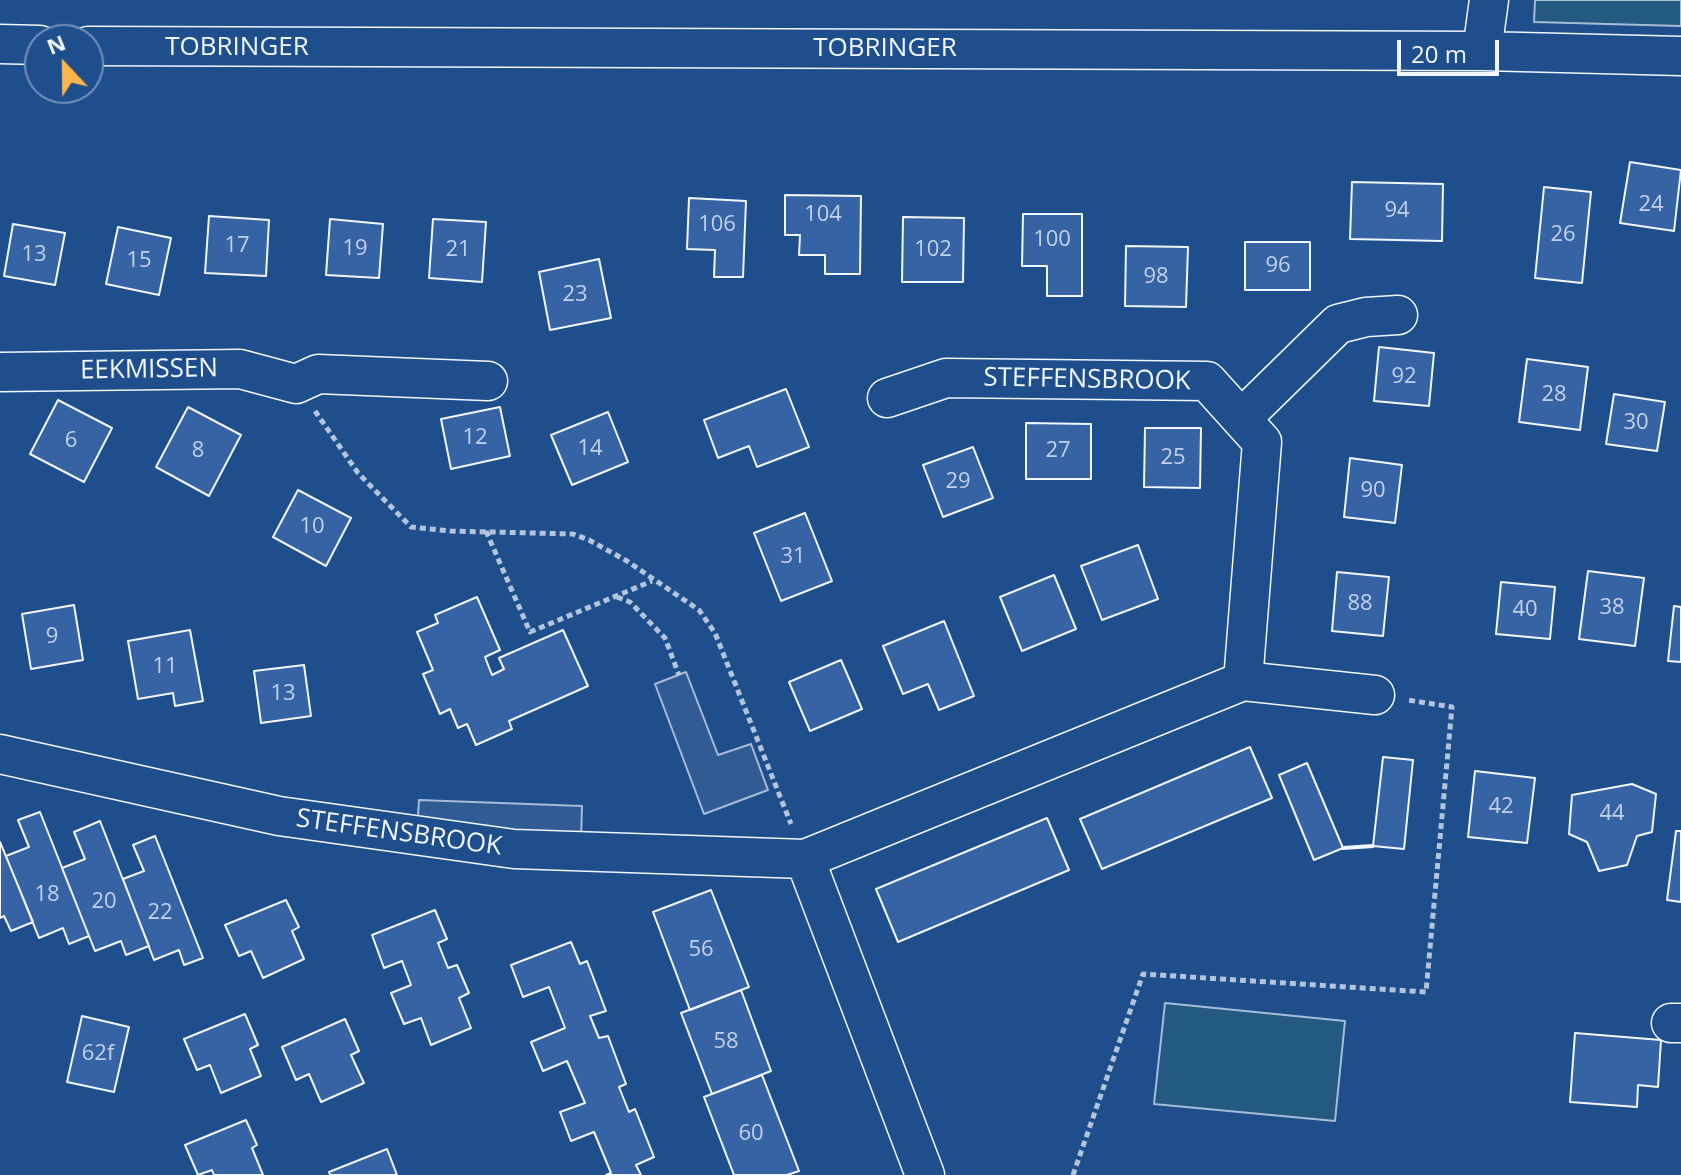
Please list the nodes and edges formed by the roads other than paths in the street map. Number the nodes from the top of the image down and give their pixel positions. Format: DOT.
graph roads {
  1 [pos="1489,0"];
  2 [pos="0,44"];
  3 [pos="24,45"];
  4 [pos="104,46"];
  5 [pos="1482,51"];
  6 [pos="1681,56"];
  7 [pos="1398,315"];
  8 [pos="0,372"];
  9 [pos="488,381"];
  10 [pos="887,398"];
  11 [pos="1241,419"];
  12 [pos="1243,681"];
  13 [pos="1375,695"];
  14 [pos="0,754"];
  15 [pos="805,859"];
  16 [pos="925,1175"];
  1 -- 5 [label="street"];
  2 -- 3 [label="street"];
  4 -- 5 [label="street, TOBRINGER"];
  5 -- 6 [label="street, TOBRINGER"];
  7 -- 11 [label="street"];
  8 -- 9 [label="street, EEKMISSEN"];
  10 -- 11 [label="street, STEFFENSBROOK"];
  11 -- 12 [label="street, STEFFENSBROOK"];
  12 -- 13 [label="street, STEFFENSBROOK"];
  12 -- 15 [label="street, STEFFENSBROOK"];
  14 -- 15 [label="street, STEFFENSBROOK"];
  15 -- 16 [label="street"];
}
